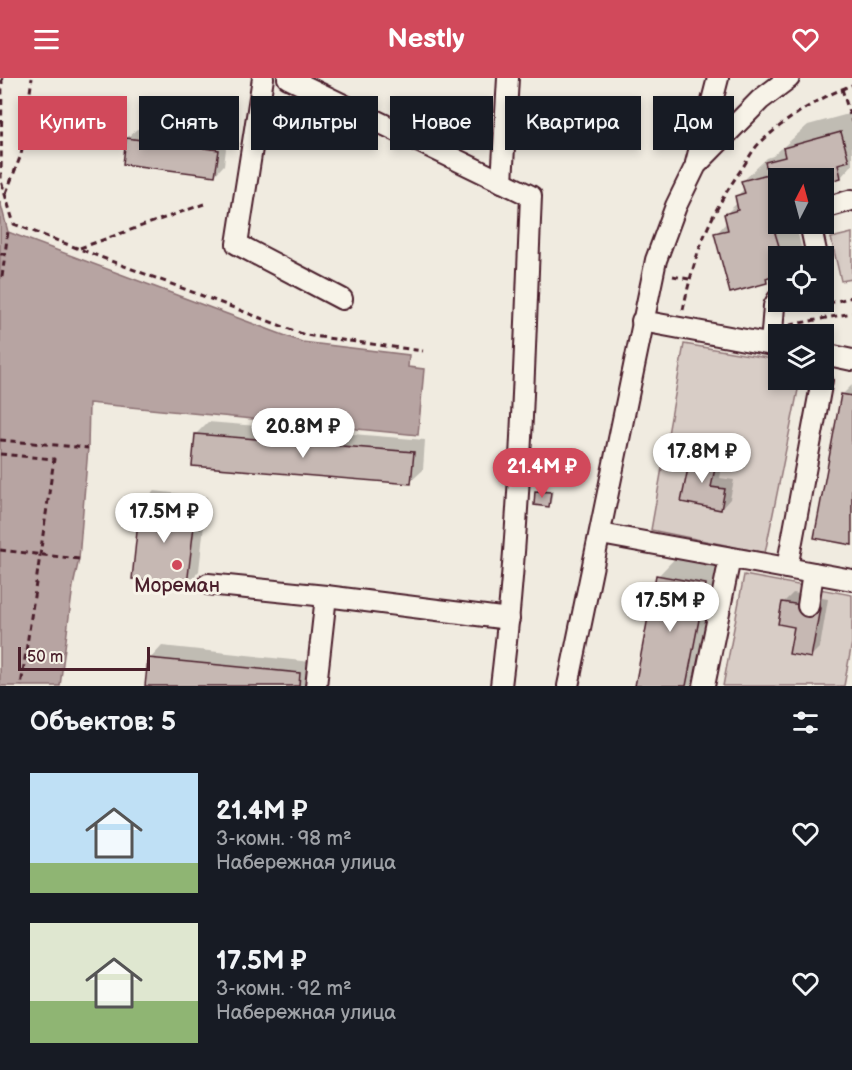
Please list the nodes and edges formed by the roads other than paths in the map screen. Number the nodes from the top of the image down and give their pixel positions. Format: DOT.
graph roads {
  1 [pos="263,78"];
  2 [pos="288,78"];
  3 [pos="508,78"];
  4 [pos="718,78"];
  5 [pos="789,78"];
  6 [pos="696,165"];
  7 [pos="502,182"];
  8 [pos="852,200"];
  9 [pos="834,205"];
  10 [pos="342,299"];
  11 [pos="642,321"];
  12 [pos="768,339"];
  13 [pos="852,360"];
  14 [pos="834,361"];
  15 [pos="820,390"];
  16 [pos="601,534"];
  17 [pos="730,558"];
  18 [pos="787,568"];
  19 [pos="813,573"];
  20 [pos="852,580"];
  21 [pos="208,584"];
  22 [pos="326,596"];
  23 [pos="808,606"];
  24 [pos="509,619"];
  25 [pos="316,686"];
  26 [pos="501,686"];
  27 [pos="568,686"];
  28 [pos="704,686"];
  1 -- 10 [label="street"];
  2 -- 7 [label="street"];
  3 -- 7 [label="street"];
  4 -- 6 [label="street"];
  5 -- 6 [label="street"];
  6 -- 11 [label="street"];
  7 -- 24 [label="street"];
  8 -- 9 [label="street"];
  11 -- 12 [label="street"];
  11 -- 16 [label="street"];
  13 -- 14 [label="street"];
  15 -- 18 [label="street"];
  16 -- 17 [label="street"];
  16 -- 27 [label="street"];
  17 -- 18 [label="street"];
  17 -- 28 [label="street"];
  18 -- 19 [label="street"];
  19 -- 20 [label="street"];
  19 -- 23 [label="street"];
  21 -- 22 [label="street"];
  22 -- 24 [label="street"];
  22 -- 25 [label="street"];
  24 -- 26 [label="street"];
}
